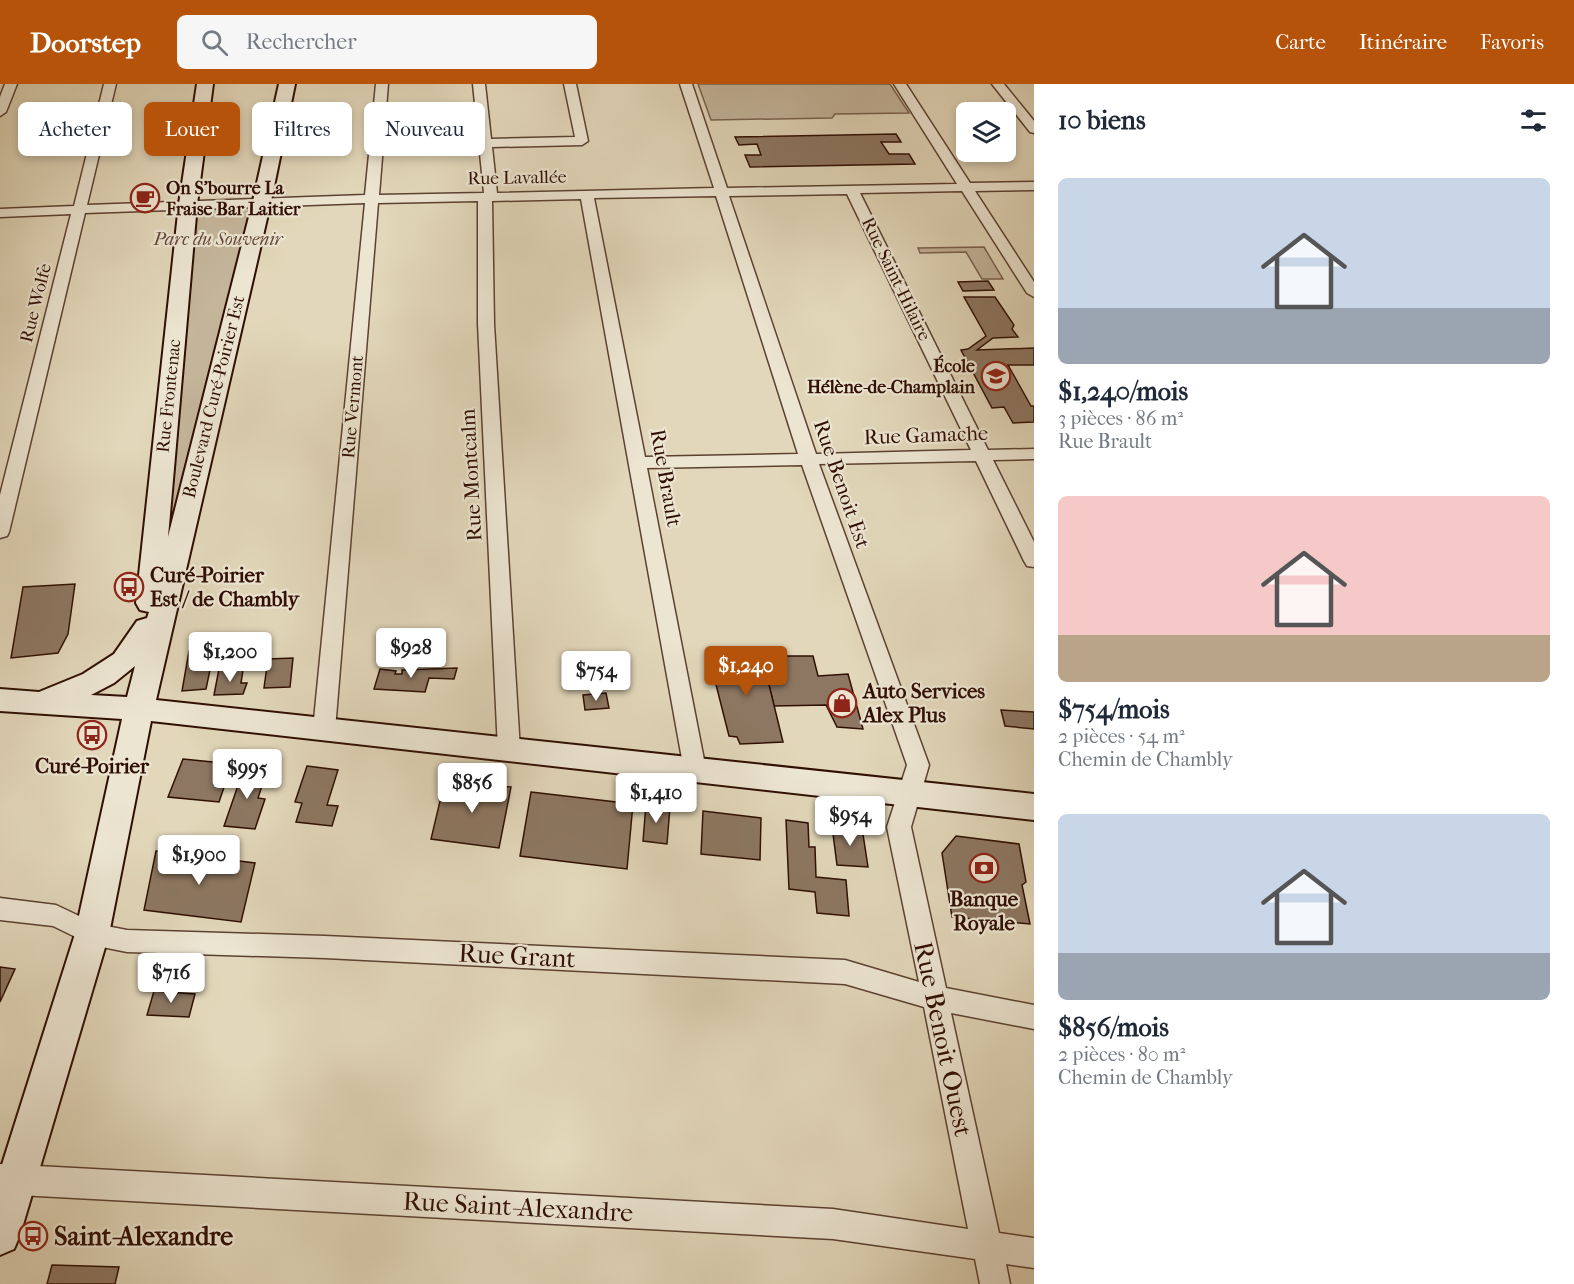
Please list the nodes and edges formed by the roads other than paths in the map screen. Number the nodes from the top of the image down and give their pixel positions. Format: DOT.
graph roads {
  1 [pos="11,84"];
  2 [pos="110,84"];
  3 [pos="205,84"];
  4 [pos="287,84"];
  5 [pos="382,84"];
  6 [pos="478,84"];
  7 [pos="570,84"];
  8 [pos="686,84"];
  9 [pos="900,84"];
  10 [pos="998,84"];
  11 [pos="480,102"];
  12 [pos="0,112"];
  13 [pos="1034,129"];
  14 [pos="485,143"];
  15 [pos="1034,186"];
  16 [pos="966,188"];
  17 [pos="852,190"];
  18 [pos="723,192"];
  19 [pos="588,195"];
  20 [pos="488,197"];
  21 [pos="373,199"];
  22 [pos="262,201"];
  23 [pos="188,204"];
  24 [pos="78,210"];
  25 [pos="0,213"];
  26 [pos="1034,293"];
  27 [pos="1034,454"];
  28 [pos="982,456"];
  29 [pos="808,460"];
  30 [pos="639,463"];
  31 [pos="0,532"];
  32 [pos="1034,561"];
  33 [pos="147,628"];
  34 [pos="0,700"];
  35 [pos="39,702"];
  36 [pos="139,709"];
  37 [pos="324,729"];
  38 [pos="509,750"];
  39 [pos="695,770"];
  40 [pos="910,794"];
  41 [pos="1034,807"];
  42 [pos="0,909"];
  43 [pos="92,934"];
  44 [pos="934,998"];
  45 [pos="1034,1017"];
  46 [pos="8,1180"];
  47 [pos="0,1235"];
  48 [pos="987,1245"];
  49 [pos="1034,1253"];
  50 [pos="995,1284"];
  1 -- 12 [label="street"];
  2 -- 24 [label="street, Rue Wolfe"];
  3 -- 23 [label="main road, Rue Frontenac"];
  4 -- 22 [label="main road, Boulevard Curé-Poirier Est"];
  5 -- 21 [label="street, Rue Vermont"];
  6 -- 11 [label="street, Rue Montcalm"];
  7 -- 14 [label="street"];
  8 -- 18 [label="street, Rue Benoit Est"];
  9 -- 16 [label="street"];
  10 -- 13 [label="street"];
  14 -- 20 [label="street, Rue Montcalm"];
  15 -- 16 [label="street, Rue Lavallée"];
  16 -- 17 [label="street, Rue Lavallée"];
  16 -- 26 [label="street"];
  17 -- 18 [label="street, Rue Lavallée"];
  17 -- 28 [label="street, Rue Saint-Hilaire"];
  18 -- 19 [label="street, Rue Lavallée"];
  18 -- 29 [label="street, Rue Benoit Est"];
  19 -- 20 [label="street, Rue Lavallée"];
  19 -- 30 [label="street, Rue Brault"];
  20 -- 21 [label="street, Rue Lavallée"];
  20 -- 38 [label="street, Rue Montcalm"];
  21 -- 22 [label="street, Rue Lavallée"];
  21 -- 37 [label="street, Rue Vermont"];
  22 -- 23 [label="street, Rue Lavallée"];
  22 -- 36 [label="main road, Boulevard Curé-Poirier Est"];
  23 -- 24 [label="street, Rue Lavallée"];
  23 -- 33 [label="main road, Rue Frontenac"];
  24 -- 25 [label="street, Rue Lavallée"];
  24 -- 31 [label="street, Rue Wolfe"];
  27 -- 28 [label="street, Rue Gamache"];
  28 -- 29 [label="street, Rue Gamache"];
  28 -- 32 [label="street, Rue Saint-Hilaire"];
  29 -- 30 [label="street, Rue Gamache"];
  29 -- 40 [label="street, Rue Benoit Est"];
  30 -- 39 [label="street, Rue Brault"];
  33 -- 35 [label="main road"];
  33 -- 36 [label="main road, Rue Frontenac"];
  34 -- 35 [label="main road"];
  35 -- 36 [label="main road"];
  36 -- 37 [label="main road"];
  36 -- 43 [label="main road"];
  37 -- 38 [label="main road"];
  38 -- 39 [label="main road"];
  39 -- 40 [label="main road"];
  40 -- 41 [label="main road"];
  40 -- 44 [label="street, Rue Benoit Ouest"];
  42 -- 43 [label="street, Rue Grant"];
  43 -- 44 [label="street, Rue Grant"];
  43 -- 46 [label="main road"];
  44 -- 45 [label="street, Rue Grant"];
  44 -- 48 [label="street, Rue Benoit Ouest"];
  46 -- 47 [label="main road"];
  46 -- 48 [label="street, Rue Saint-Alexandre"];
  48 -- 49 [label="street, Rue Saint-Alexandre"];
  48 -- 50 [label="street, Rue Benoit Ouest"];
}
